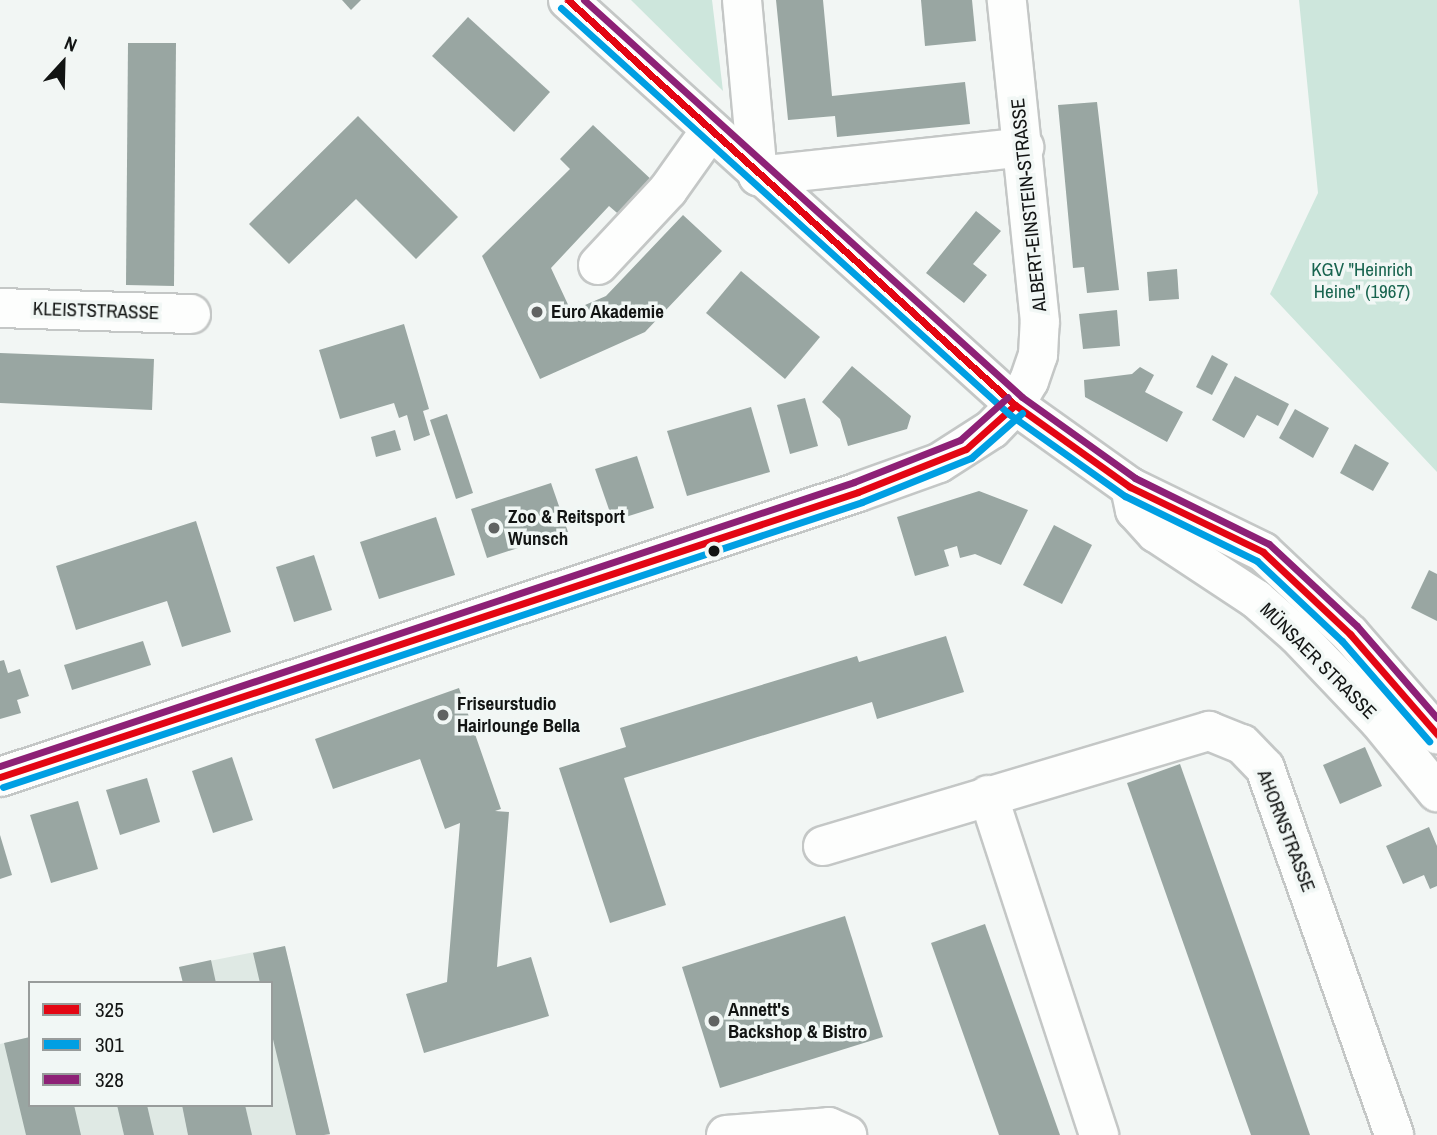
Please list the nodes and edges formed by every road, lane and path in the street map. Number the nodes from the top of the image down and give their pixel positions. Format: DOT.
graph roads {
  1 [pos="568,0"];
  2 [pos="742,0"];
  3 [pos="1007,0"];
  4 [pos="710,131"];
  5 [pos="1024,146"];
  6 [pos="758,176"];
  7 [pos="598,265"];
  8 [pos="0,308"];
  9 [pos="191,314"];
  10 [pos="1015,405"];
  11 [pos="1130,487"];
  12 [pos="1437,734"];
  13 [pos="0,777"];
  14 [pos="1437,792"];
  15 [pos="988,795"];
  16 [pos="823,846"];
  17 [pos="726,1135"];
  18 [pos="847,1135"];
  19 [pos="1099,1135"];
  20 [pos="1394,1135"];
  1 -- 4 [label="street, MÜNSAER STRASSE"];
  2 -- 6 [label="street"];
  3 -- 5 [label="street, ALBERT-EINSTEIN-STRASSE"];
  4 -- 6 [label="street, MÜNSAER STRASSE"];
  4 -- 7 [label="street"];
  5 -- 6 [label="street"];
  5 -- 10 [label="street, ALBERT-EINSTEIN-STRASSE"];
  6 -- 10 [label="street, MÜNSAER STRASSE"];
  8 -- 9 [label="street, KLEISTSTRASSE"];
  10 -- 11 [label="street, MÜNSAER STRASSE"];
  10 -- 13 [label="street"];
  11 -- 12 [label="street, MÜNSAER STRASSE"];
  11 -- 14 [label="street, MÜNSAER STRASSE"];
  15 -- 16 [label="street, AHORNSTRASSE"];
  15 -- 19 [label="street"];
  15 -- 20 [label="street, AHORNSTRASSE"];
  17 -- 18 [label="street"];
}
